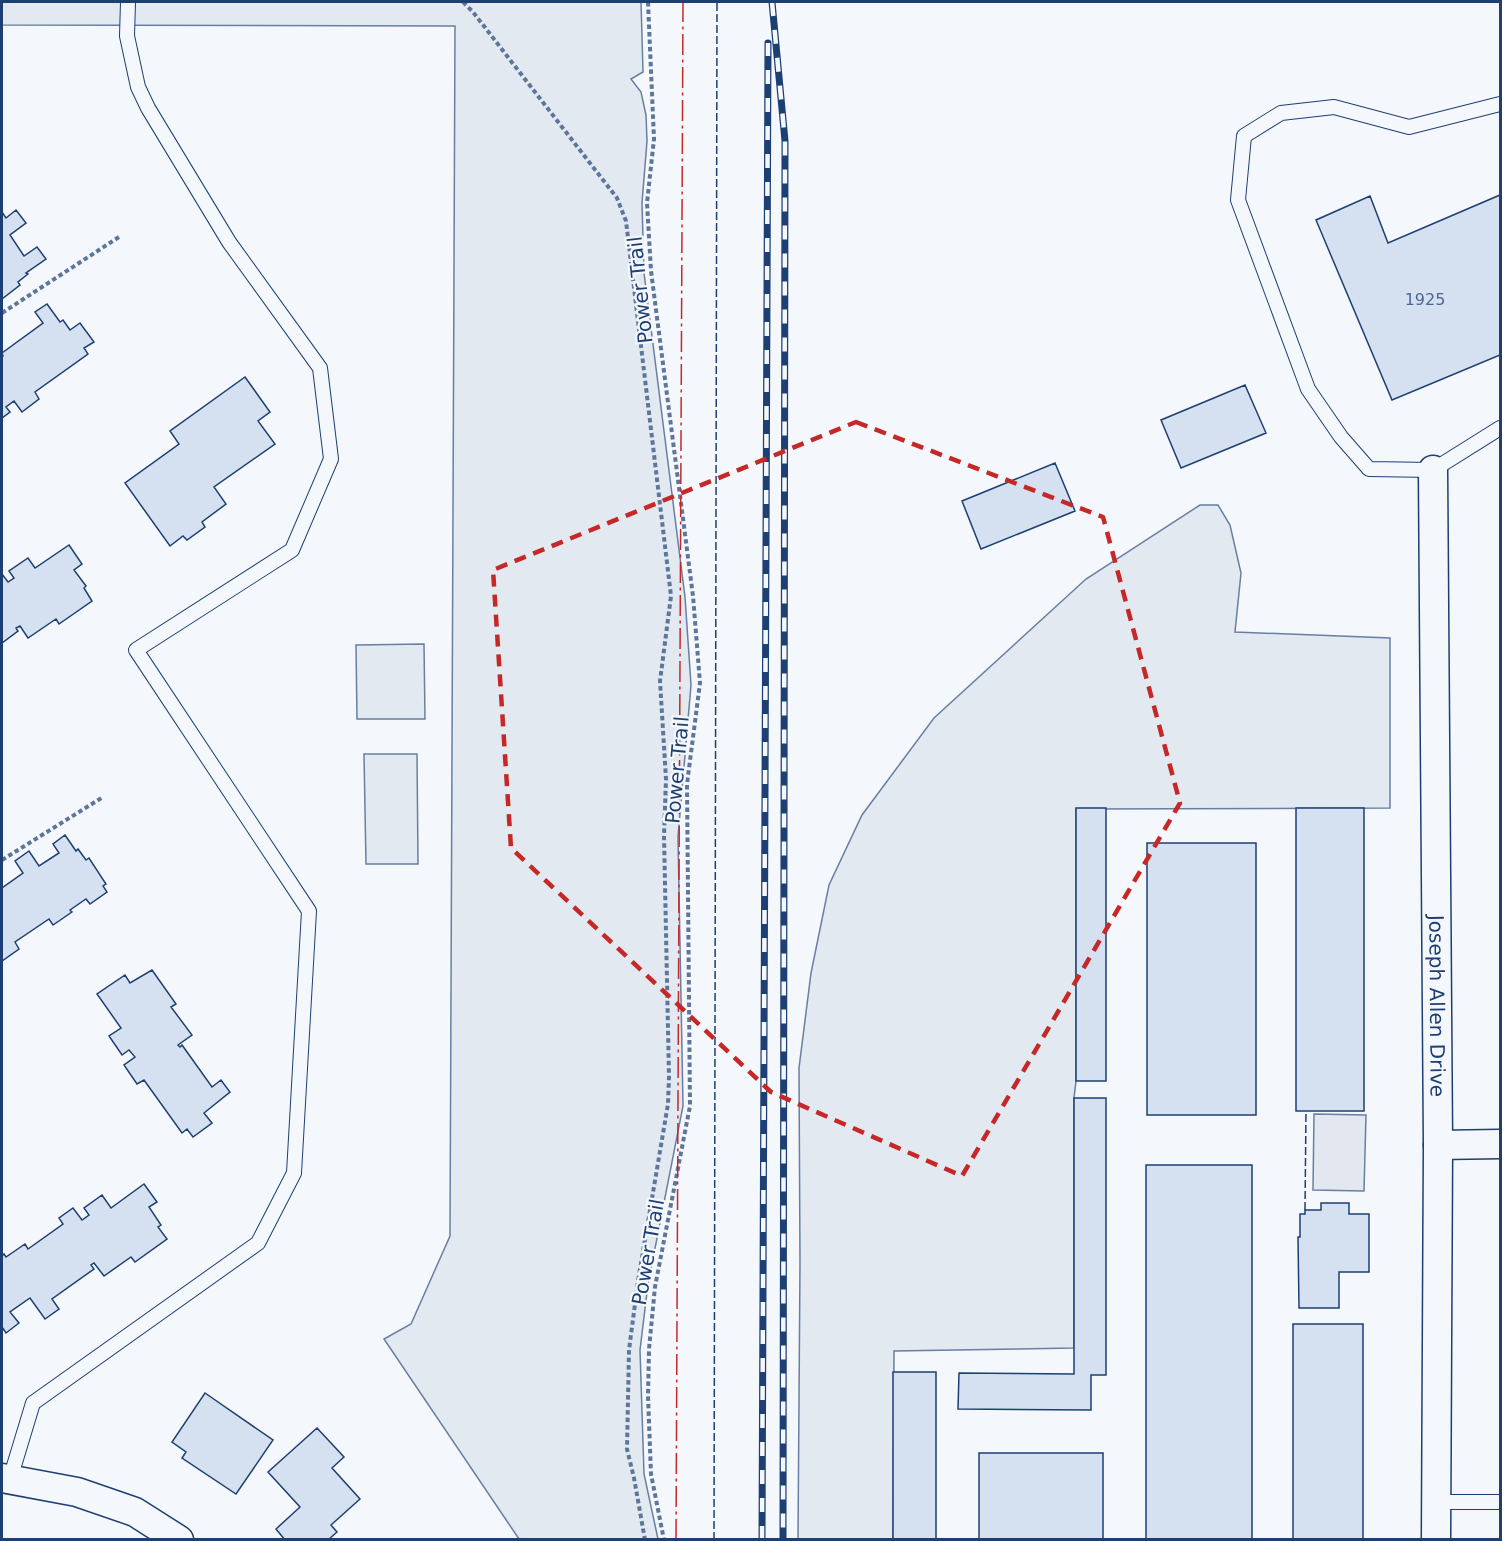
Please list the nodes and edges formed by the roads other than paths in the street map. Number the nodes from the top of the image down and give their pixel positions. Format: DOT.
graph roads {
  1 [pos="128,2"];
  2 [pos="1500,104"];
  3 [pos="1500,428"];
  4 [pos="1433,470"];
  5 [pos="1500,1144"];
  6 [pos="1438,1145"];
  7 [pos="6,1478"];
  8 [pos="1436,1502"];
  9 [pos="1500,1502"];
  10 [pos="179,1539"];
  11 [pos="1436,1539"];
  1 -- 7 [label="lane"];
  2 -- 4 [label="lane"];
  3 -- 4 [label="lane"];
  4 -- 6 [label="street, Joseph Allen Drive"];
  5 -- 6 [label="street"];
  6 -- 8 [label="street, Joseph Allen Drive"];
  7 -- 10 [label="street"];
  8 -- 9 [label="lane"];
  8 -- 11 [label="street, Joseph Allen Drive"];
}
